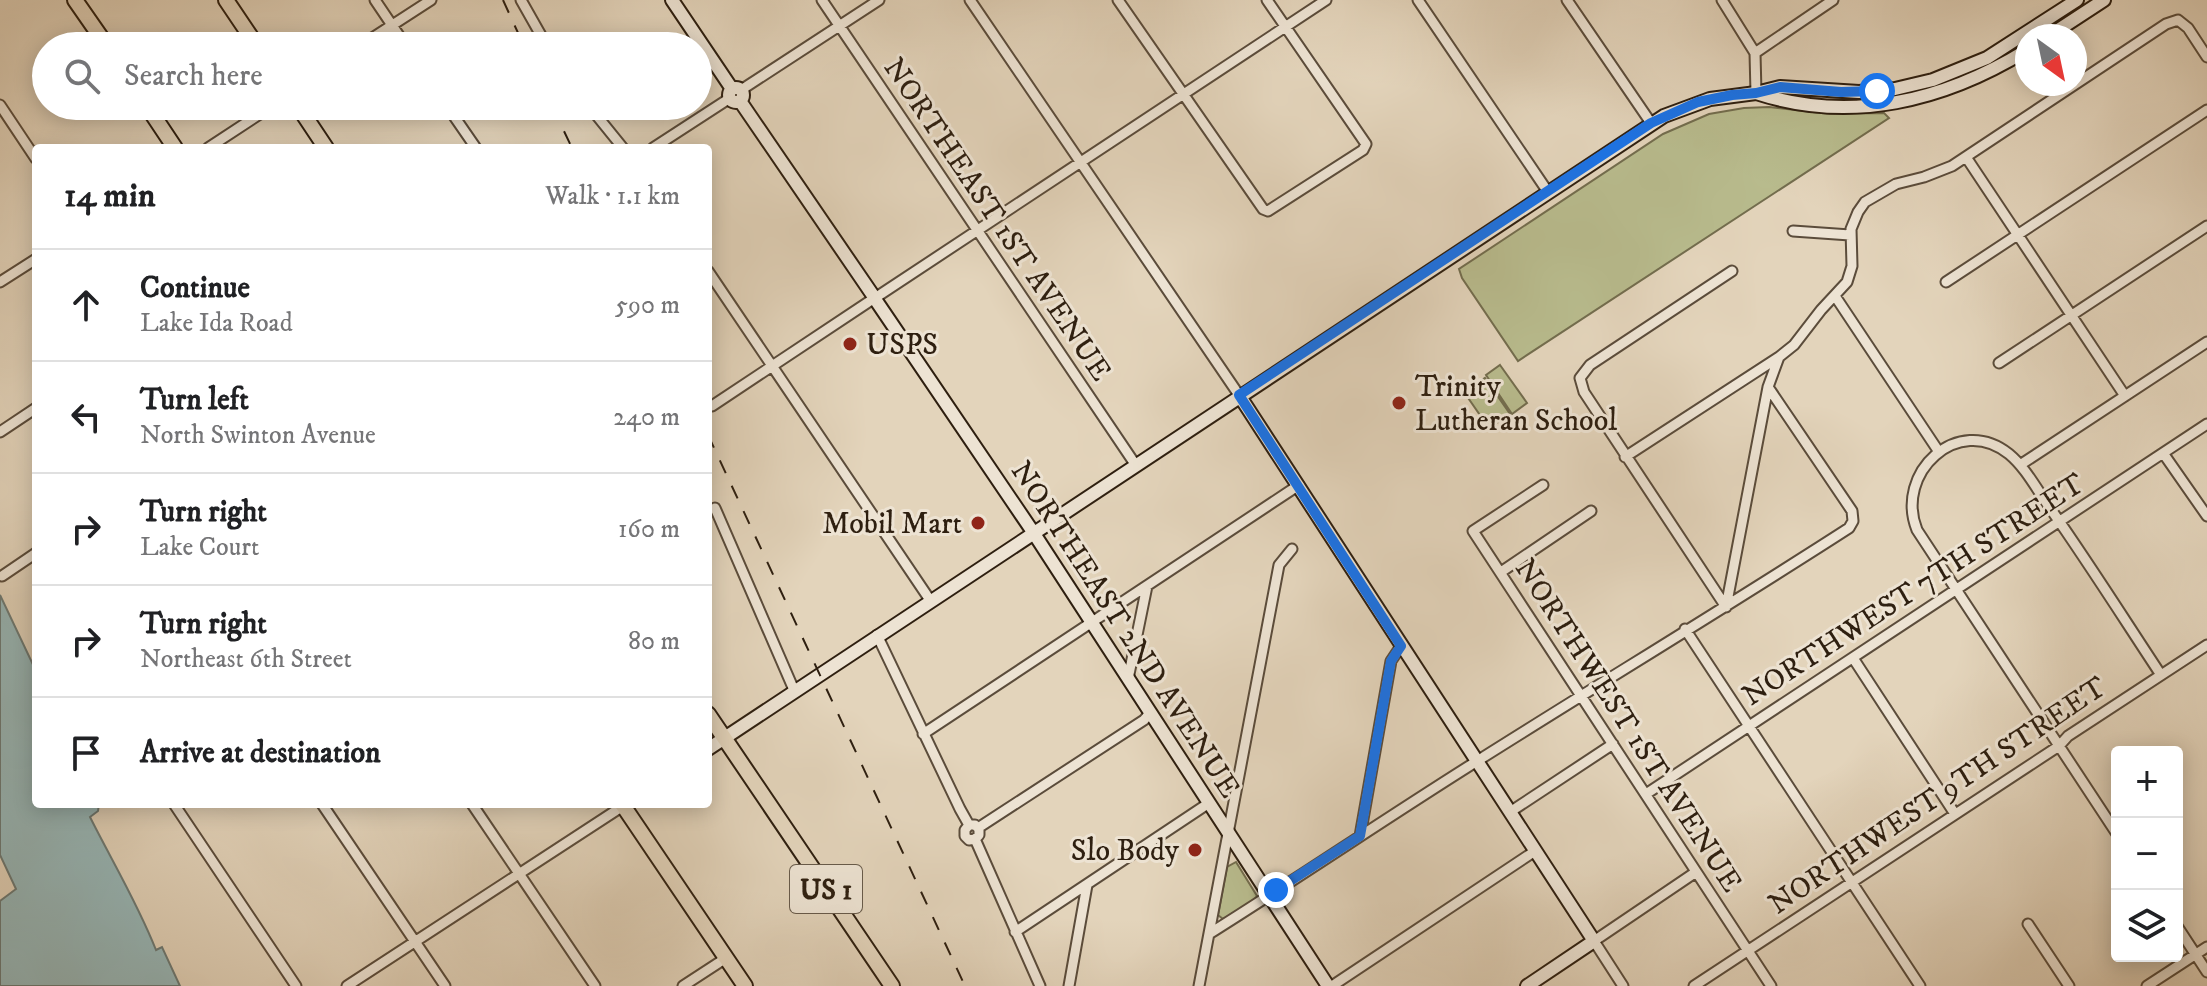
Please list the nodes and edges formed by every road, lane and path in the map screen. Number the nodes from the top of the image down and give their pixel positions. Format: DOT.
graph roads {
  1 [pos="75,0"];
  2 [pos="226,0"];
  3 [pos="375,0"];
  4 [pos="431,0"];
  5 [pos="521,0"];
  6 [pos="672,0"];
  7 [pos="822,0"];
  8 [pos="879,0"];
  9 [pos="970,0"];
  10 [pos="1118,0"];
  11 [pos="1267,0"];
  12 [pos="1326,0"];
  13 [pos="1418,0"];
  14 [pos="1567,0"];
  15 [pos="1722,0"];
  16 [pos="1833,0"];
  17 [pos="2077,0"];
  18 [pos="2104,0"];
  19 [pos="2067,24"];
  20 [pos="391,25"];
  21 [pos="839,26"];
  22 [pos="1285,27"];
  23 [pos="97,32"];
  24 [pos="248,32"];
  25 [pos="381,32"];
  26 [pos="396,32"];
  27 [pos="539,32"];
  28 [pos="694,32"];
  29 [pos="2006,46"];
  30 [pos="1755,53"];
  31 [pos="2207,57"];
  32 [pos="2014,58"];
  33 [pos="712,59"];
  34 [pos="1756,93"];
  35 [pos="736,95"];
  36 [pos="1182,95"];
  37 [pos="0,105"];
  38 [pos="712,110"];
  39 [pos="2207,110"];
  40 [pos="156,120"];
  41 [pos="251,120"];
  42 [pos="307,120"];
  43 [pos="457,120"];
  44 [pos="600,120"];
  45 [pos="697,120"];
  46 [pos="1651,123"];
  47 [pos="172,144"];
  48 [pos="214,144"];
  49 [pos="323,144"];
  50 [pos="473,144"];
  51 [pos="620,144"];
  52 [pos="659,144"];
  53 [pos="32,153"];
  54 [pos="1966,157"];
  55 [pos="1080,162"];
  56 [pos="1548,192"];
  57 [pos="2207,226"];
  58 [pos="977,230"];
  59 [pos="1793,231"];
  60 [pos="2018,234"];
  61 [pos="1850,235"];
  62 [pos="32,262"];
  63 [pos="1732,271"];
  64 [pos="712,277"];
  65 [pos="0,282"];
  66 [pos="1946,282"];
  67 [pos="1835,296"];
  68 [pos="874,298"];
  69 [pos="2072,315"];
  70 [pos="2207,342"];
  71 [pos="1779,357"];
  72 [pos="1999,363"];
  73 [pos="772,366"];
  74 [pos="1768,387"];
  75 [pos="1239,395"];
  76 [pos="2125,396"];
  77 [pos="712,406"];
  78 [pos="32,411"];
  79 [pos="2207,424"];
  80 [pos="0,432"];
  81 [pos="1939,452"];
  82 [pos="2163,453"];
  83 [pos="1625,457"];
  84 [pos="1135,464"];
  85 [pos="2020,465"];
  86 [pos="1299,485"];
  87 [pos="1543,485"];
  88 [pos="715,508"];
  89 [pos="1591,511"];
  90 [pos="2207,516"];
  91 [pos="2059,522"];
  92 [pos="1033,532"];
  93 [pos="1292,549"];
  94 [pos="32,556"];
  95 [pos="1501,572"];
  96 [pos="2,576"];
  97 [pos="1147,586"];
  98 [pos="1956,590"];
  99 [pos="930,600"];
  100 [pos="1726,607"];
  101 [pos="1091,622"];
  102 [pos="1685,629"];
  103 [pos="877,635"];
  104 [pos="2207,645"];
  105 [pos="1401,646"];
  106 [pos="1853,658"];
  107 [pos="2161,675"];
  108 [pos="1128,679"];
  109 [pos="794,690"];
  110 [pos="1581,696"];
  111 [pos="1150,713"];
  112 [pos="712,720"];
  113 [pos="1749,726"];
  114 [pos="923,734"];
  115 [pos="724,738"];
  116 [pos="1613,744"];
  117 [pos="712,746"];
  118 [pos="2059,746"];
  119 [pos="1476,761"];
  120 [pos="1646,794"];
  121 [pos="1209,803"];
  122 [pos="177,808"];
  123 [pos="325,808"];
  124 [pos="475,808"];
  125 [pos="618,808"];
  126 [pos="625,808"];
  127 [pos="1510,812"];
  128 [pos="1955,814"];
  129 [pos="2111,825"];
  130 [pos="974,826"];
  131 [pos="1227,830"];
  132 [pos="1360,836"];
  133 [pos="1535,851"];
  134 [pos="518,872"];
  135 [pos="1696,872"];
  136 [pos="1852,882"];
  137 [pos="1087,885"];
  138 [pos="1269,895"];
  139 [pos="2028,924"];
  140 [pos="1015,932"];
  141 [pos="1209,934"];
  142 [pos="2183,935"];
  143 [pos="414,941"];
  144 [pos="1594,941"];
  145 [pos="2207,947"];
  146 [pos="1748,951"];
  147 [pos="2195,954"];
  148 [pos="726,958"];
  149 [pos="2207,972"];
  150 [pos="296,986"];
  151 [pos="347,986"];
  152 [pos="445,986"];
  153 [pos="595,986"];
  154 [pos="683,986"];
  155 [pos="745,986"];
  156 [pos="892,986"];
  157 [pos="1040,986"];
  158 [pos="1069,986"];
  159 [pos="1199,986"];
  160 [pos="1330,986"];
  161 [pos="1527,986"];
  162 [pos="1623,986"];
  163 [pos="1694,986"];
  164 [pos="1771,986"];
  165 [pos="1920,986"];
  166 [pos="2069,986"];
  167 [pos="2147,986"];
  1 -- 23 [label="main road"];
  2 -- 24 [label="main road"];
  3 -- 20 [label="street"];
  4 -- 20 [label="street"];
  5 -- 27 [label="street"];
  6 -- 28 [label="street, NORTHEAST 2ND AVENUE"];
  7 -- 21 [label="street, NORTHEAST 1ST AVENUE"];
  8 -- 21 [label="street"];
  9 -- 55 [label="street"];
  10 -- 36 [label="street"];
  11 -- 22 [label="street"];
  12 -- 22 [label="street"];
  13 -- 56 [label="street"];
  14 -- 46 [label="street"];
  15 -- 30 [label="street"];
  16 -- 30 [label="street"];
  17 -- 29 [label="street"];
  18 -- 19 [label="street"];
  20 -- 25 [label="street"];
  20 -- 26 [label="street"];
  21 -- 35 [label="street"];
  21 -- 58 [label="street, NORTHEAST 1ST AVENUE"];
  22 -- 36 [label="street"];
  22 -- 36 [label="street"];
  29 -- 32 [label="street"];
  29 -- 34 [label="street"];
  30 -- 34 [label="street"];
  31 -- 54 [label="street"];
  32 -- 34 [label="street"];
  33 -- 35 [label="street, NORTHEAST 2ND AVENUE"];
  34 -- 46 [label="street"];
  35 -- 38 [label="street"];
  35 -- 68 [label="street, NORTHEAST 2ND AVENUE"];
  36 -- 55 [label="street"];
  37 -- 53 [label="street"];
  39 -- 60 [label="street"];
  40 -- 47 [label="main road"];
  41 -- 48 [label="street"];
  42 -- 49 [label="main road"];
  43 -- 50 [label="street"];
  44 -- 51 [label="street"];
  45 -- 52 [label="street"];
  46 -- 56 [label="street"];
  54 -- 60 [label="street"];
  54 -- 61 [label="street"];
  55 -- 58 [label="street"];
  55 -- 75 [label="street"];
  56 -- 75 [label="street"];
  57 -- 69 [label="street"];
  58 -- 68 [label="street"];
  58 -- 84 [label="street, NORTHEAST 1ST AVENUE"];
  59 -- 61 [label="street"];
  60 -- 66 [label="street"];
  60 -- 69 [label="street"];
  61 -- 67 [label="street"];
  62 -- 65 [label="street"];
  63 -- 83 [label="street"];
  64 -- 73 [label="street"];
  67 -- 71 [label="street"];
  67 -- 81 [label="street"];
  68 -- 73 [label="street"];
  68 -- 92 [label="street, NORTHEAST 2ND AVENUE"];
  69 -- 72 [label="street"];
  69 -- 76 [label="street"];
  70 -- 76 [label="street"];
  71 -- 74 [label="street"];
  71 -- 83 [label="street"];
  73 -- 77 [label="street"];
  73 -- 99 [label="street"];
  74 -- 100 [label="street"];
  74 -- 100 [label="street"];
  75 -- 84 [label="street"];
  75 -- 86 [label="street"];
  76 -- 85 [label="street"];
  78 -- 80 [label="street"];
  79 -- 82 [label="street, NORTHWEST 7TH STREET"];
  81 -- 85 [label="street"];
  81 -- 98 [label="street"];
  82 -- 90 [label="street"];
  82 -- 91 [label="street, NORTHWEST 7TH STREET"];
  83 -- 100 [label="street"];
  84 -- 92 [label="street"];
  85 -- 91 [label="street"];
  86 -- 97 [label="street"];
  86 -- 105 [label="street"];
  87 -- 95 [label="street, NORTHWEST 1ST AVENUE"];
  88 -- 109 [label="street"];
  89 -- 95 [label="street"];
  91 -- 98 [label="street, NORTHWEST 7TH STREET"];
  91 -- 107 [label="street"];
  92 -- 99 [label="street"];
  92 -- 101 [label="street, NORTHEAST 2ND AVENUE"];
  93 -- 131 [label="street"];
  94 -- 96 [label="street"];
  95 -- 110 [label="street, NORTHWEST 1ST AVENUE"];
  97 -- 101 [label="street"];
  97 -- 108 [label="street"];
  98 -- 106 [label="street, NORTHWEST 7TH STREET"];
  98 -- 118 [label="street"];
  99 -- 103 [label="street"];
  100 -- 102 [label="street"];
  101 -- 108 [label="street, NORTHEAST 2ND AVENUE"];
  101 -- 114 [label="street"];
  102 -- 110 [label="street"];
  102 -- 113 [label="street"];
  103 -- 109 [label="street"];
  103 -- 114 [label="street"];
  104 -- 107 [label="street, NORTHWEST 9TH STREET"];
  105 -- 119 [label="street"];
  105 -- 132 [label="street"];
  106 -- 113 [label="street, NORTHWEST 7TH STREET"];
  106 -- 128 [label="street"];
  107 -- 118 [label="street, NORTHWEST 9TH STREET"];
  108 -- 111 [label="street, NORTHEAST 2ND AVENUE"];
  109 -- 115 [label="street"];
  110 -- 116 [label="street, NORTHWEST 1ST AVENUE"];
  110 -- 119 [label="street"];
  111 -- 121 [label="street, NORTHEAST 2ND AVENUE"];
  111 -- 130 [label="street"];
  112 -- 115 [label="main road, US 1"];
  113 -- 120 [label="street, NORTHWEST 7TH STREET"];
  113 -- 136 [label="street"];
  114 -- 130 [label="street"];
  115 -- 117 [label="street"];
  115 -- 156 [label="main road, US 1"];
  116 -- 120 [label="street, NORTHWEST 1ST AVENUE"];
  116 -- 127 [label="street"];
  118 -- 128 [label="street, NORTHWEST 9TH STREET"];
  118 -- 129 [label="street"];
  119 -- 127 [label="street"];
  119 -- 132 [label="street"];
  120 -- 135 [label="street, NORTHWEST 1ST AVENUE"];
  121 -- 131 [label="street, NORTHEAST 2ND AVENUE"];
  121 -- 137 [label="street"];
  122 -- 150 [label="street"];
  123 -- 143 [label="street"];
  124 -- 134 [label="street"];
  125 -- 134 [label="street"];
  126 -- 148 [label="main road"];
  127 -- 133 [label="street"];
  128 -- 136 [label="street, NORTHWEST 9TH STREET"];
  130 -- 140 [label="street"];
  131 -- 138 [label="street, NORTHEAST 2ND AVENUE"];
  131 -- 141 [label="street"];
  132 -- 138 [label="street"];
  133 -- 144 [label="street"];
  133 -- 160 [label="street"];
  134 -- 143 [label="street"];
  134 -- 153 [label="street"];
  135 -- 144 [label="street"];
  135 -- 146 [label="street, NORTHWEST 1ST AVENUE"];
  136 -- 146 [label="street, NORTHWEST 9TH STREET"];
  136 -- 165 [label="street"];
  137 -- 140 [label="street"];
  137 -- 158 [label="street"];
  138 -- 141 [label="street"];
  138 -- 160 [label="street, NORTHEAST 2ND AVENUE"];
  139 -- 166 [label="street"];
  140 -- 157 [label="street"];
  141 -- 159 [label="street"];
  142 -- 147 [label="street"];
  143 -- 151 [label="street"];
  143 -- 152 [label="street"];
  144 -- 161 [label="street"];
  144 -- 162 [label="street"];
  145 -- 147 [label="street"];
  146 -- 163 [label="street, NORTHWEST 9TH STREET"];
  146 -- 164 [label="street, NORTHWEST 1ST AVENUE"];
  147 -- 149 [label="street"];
  147 -- 167 [label="street"];
  148 -- 154 [label="street"];
  148 -- 155 [label="main road"];
}
